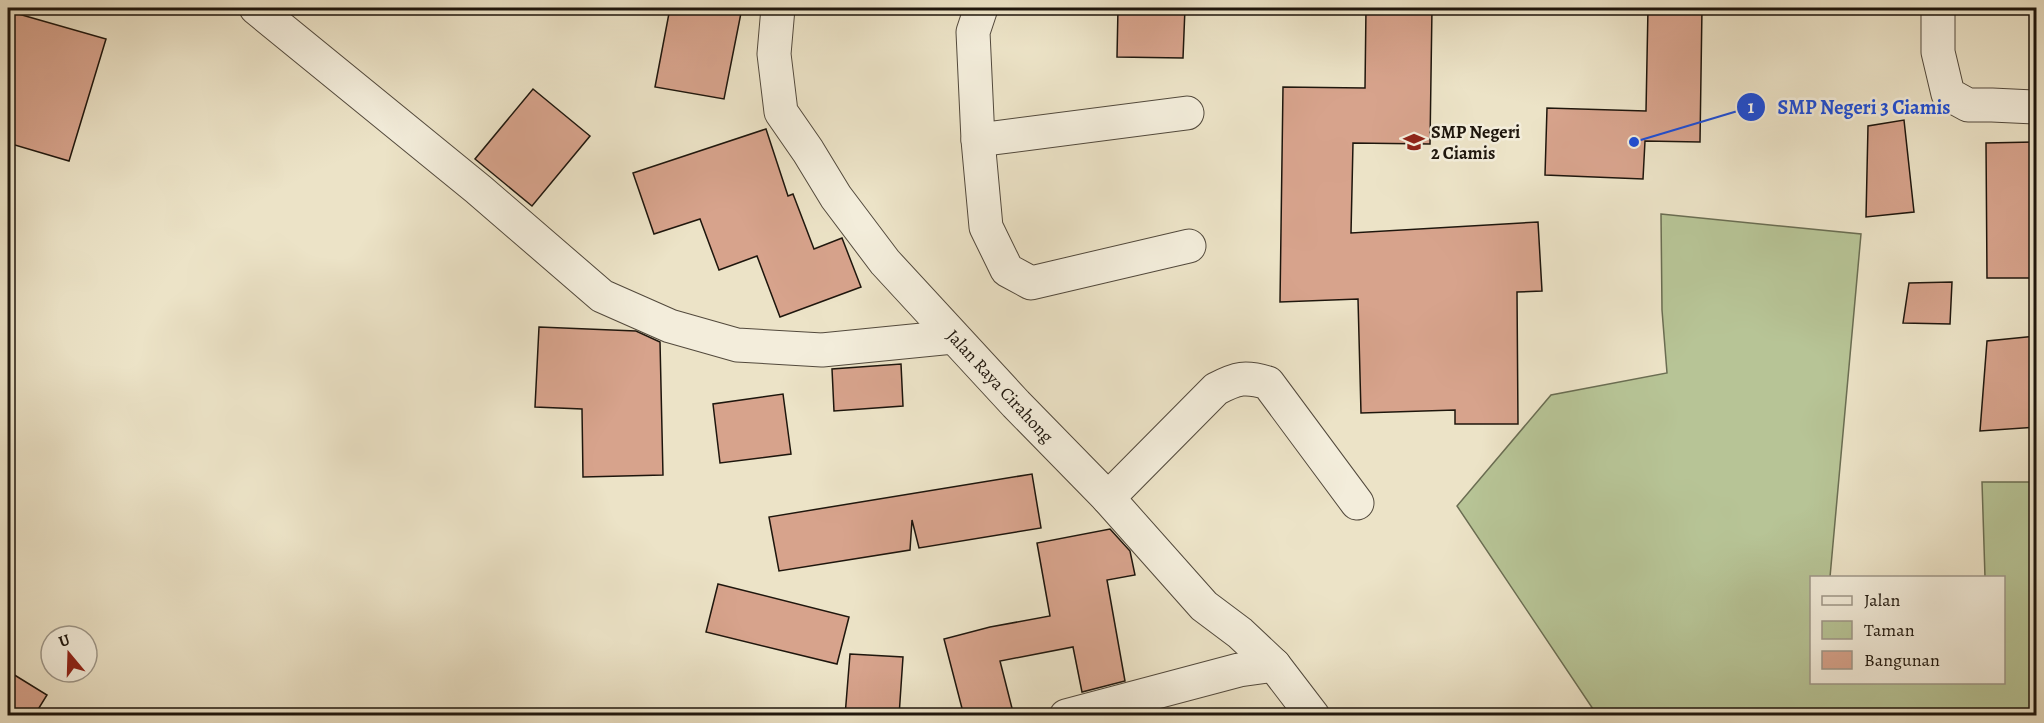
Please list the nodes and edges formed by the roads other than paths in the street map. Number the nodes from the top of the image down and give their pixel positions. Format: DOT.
graph roads {
  1 [pos="256,8"];
  2 [pos="778,8"];
  3 [pos="981,8"];
  4 [pos="1938,8"];
  5 [pos="2037,107"];
  6 [pos="1187,113"];
  7 [pos="978,140"];
  8 [pos="1189,246"];
  9 [pos="953,337"];
  10 [pos="1108,498"];
  11 [pos="1357,503"];
  12 [pos="1274,665"];
  13 [pos="1066,716"];
  14 [pos="1313,716"];
  1 -- 9 [label="street"];
  2 -- 9 [label="street, Jalan Raya Cirahong"];
  3 -- 7 [label="street"];
  4 -- 5 [label="street"];
  6 -- 7 [label="street"];
  7 -- 8 [label="street"];
  9 -- 10 [label="street, Jalan Raya Cirahong"];
  10 -- 11 [label="street"];
  10 -- 12 [label="street, Jalan Raya Cirahong"];
  12 -- 13 [label="street"];
  12 -- 14 [label="street, Jalan Raya Cirahong"];
}
